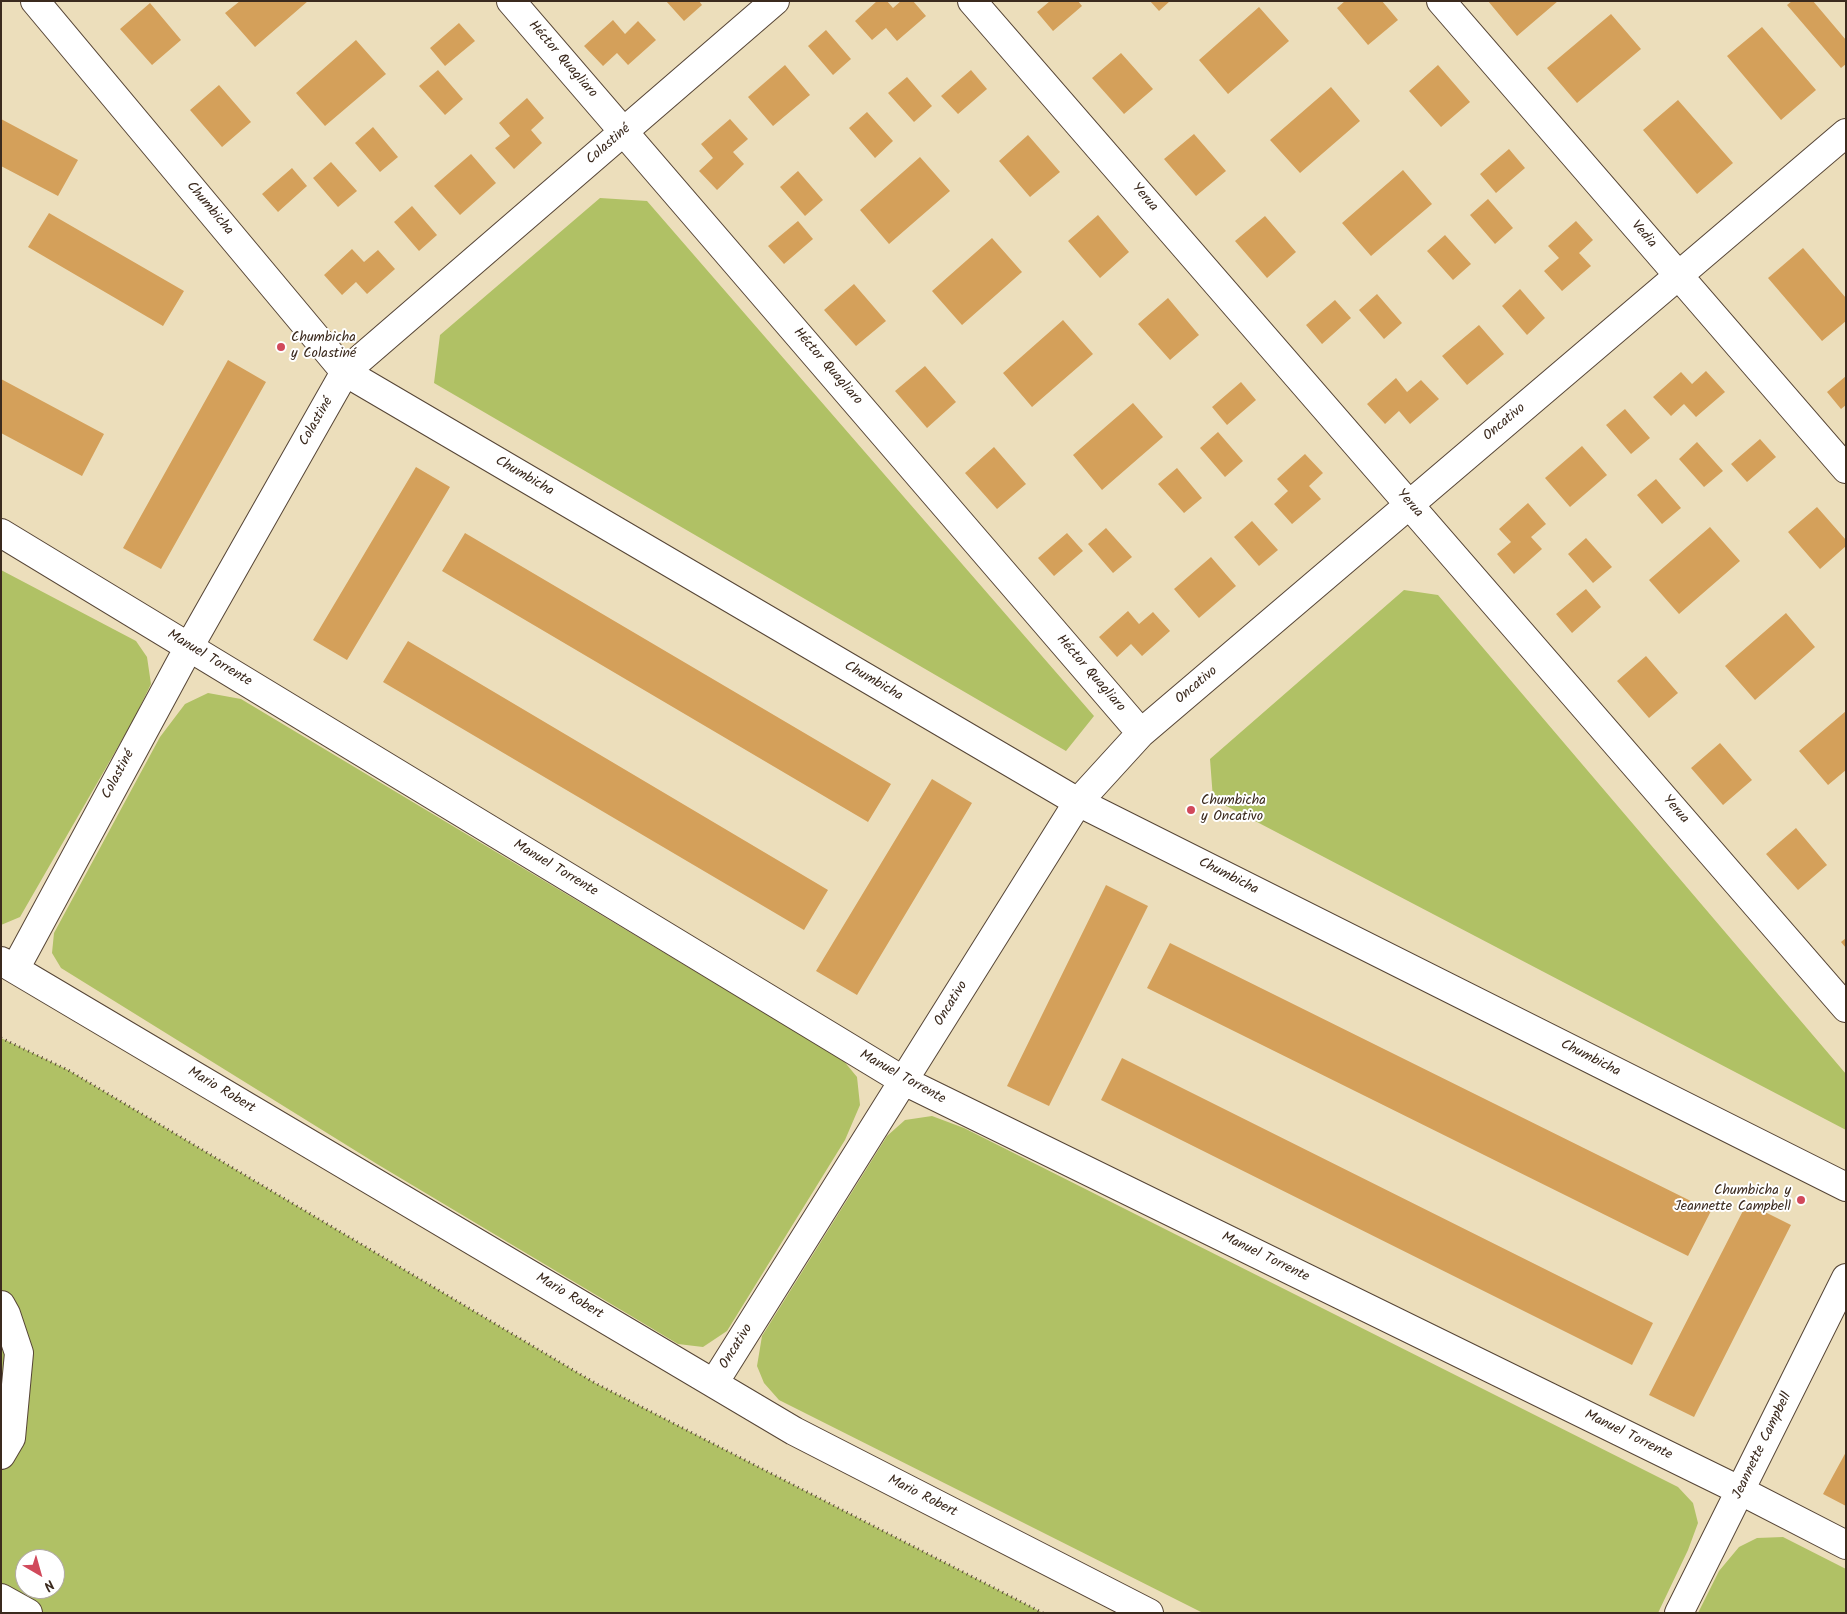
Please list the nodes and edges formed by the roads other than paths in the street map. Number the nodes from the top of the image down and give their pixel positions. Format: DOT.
graph roads {
  1 [pos="35,1"];
  2 [pos="511,1"];
  3 [pos="775,1"];
  4 [pos="972,1"];
  5 [pos="1441,1"];
  6 [pos="624,132"];
  7 [pos="1846,134"];
  8 [pos="1679,276"];
  9 [pos="345,372"];
  10 [pos="1846,469"];
  11 [pos="1409,505"];
  12 [pos="1,533"];
  13 [pos="189,647"];
  14 [pos="1141,733"];
  15 [pos="1078,802"];
  16 [pos="8,965"];
  17 [pos="1846,1008"];
  18 [pos="904,1081"];
  19 [pos="1846,1187"];
  20 [pos="1846,1278"];
  21 [pos="1,1305"];
  22 [pos="714,1383"];
  23 [pos="6,1447"];
  24 [pos="1741,1491"];
  25 [pos="1846,1545"];
  26 [pos="1,1598"];
  27 [pos="28,1613"];
  28 [pos="1149,1613"];
  29 [pos="1679,1613"];
  1 -- 9 [label="main road, Chumbicha"];
  2 -- 6 [label="main road, Héctor Quagliaro"];
  3 -- 6 [label="main road, Colastiné"];
  4 -- 11 [label="main road, Yerua"];
  5 -- 8 [label="main road, Vedia"];
  6 -- 9 [label="main road, Colastiné"];
  6 -- 14 [label="main road, Héctor Quagliaro"];
  7 -- 8 [label="main road, Oncativo"];
  8 -- 10 [label="main road, Vedia"];
  8 -- 11 [label="main road, Oncativo"];
  9 -- 13 [label="main road, Colastiné"];
  9 -- 15 [label="main road, Chumbicha"];
  11 -- 14 [label="main road, Oncativo"];
  11 -- 17 [label="main road, Yerua"];
  12 -- 13 [label="main road, Manuel Torrente"];
  13 -- 16 [label="main road, Colastiné"];
  13 -- 18 [label="main road, Manuel Torrente"];
  14 -- 15 [label="main road, Oncativo"];
  15 -- 18 [label="main road, Oncativo"];
  15 -- 19 [label="main road, Chumbicha"];
  16 -- 22 [label="main road, Mario Robert"];
  18 -- 22 [label="main road, Oncativo"];
  18 -- 24 [label="main road, Manuel Torrente"];
  20 -- 24 [label="main road, Jeannette Campbell"];
  21 -- 23 [label="main road"];
  22 -- 28 [label="main road, Mario Robert"];
  24 -- 25 [label="main road, Manuel Torrente"];
  24 -- 29 [label="main road, Jeannette Campbell"];
  26 -- 27 [label="main road"];
}
